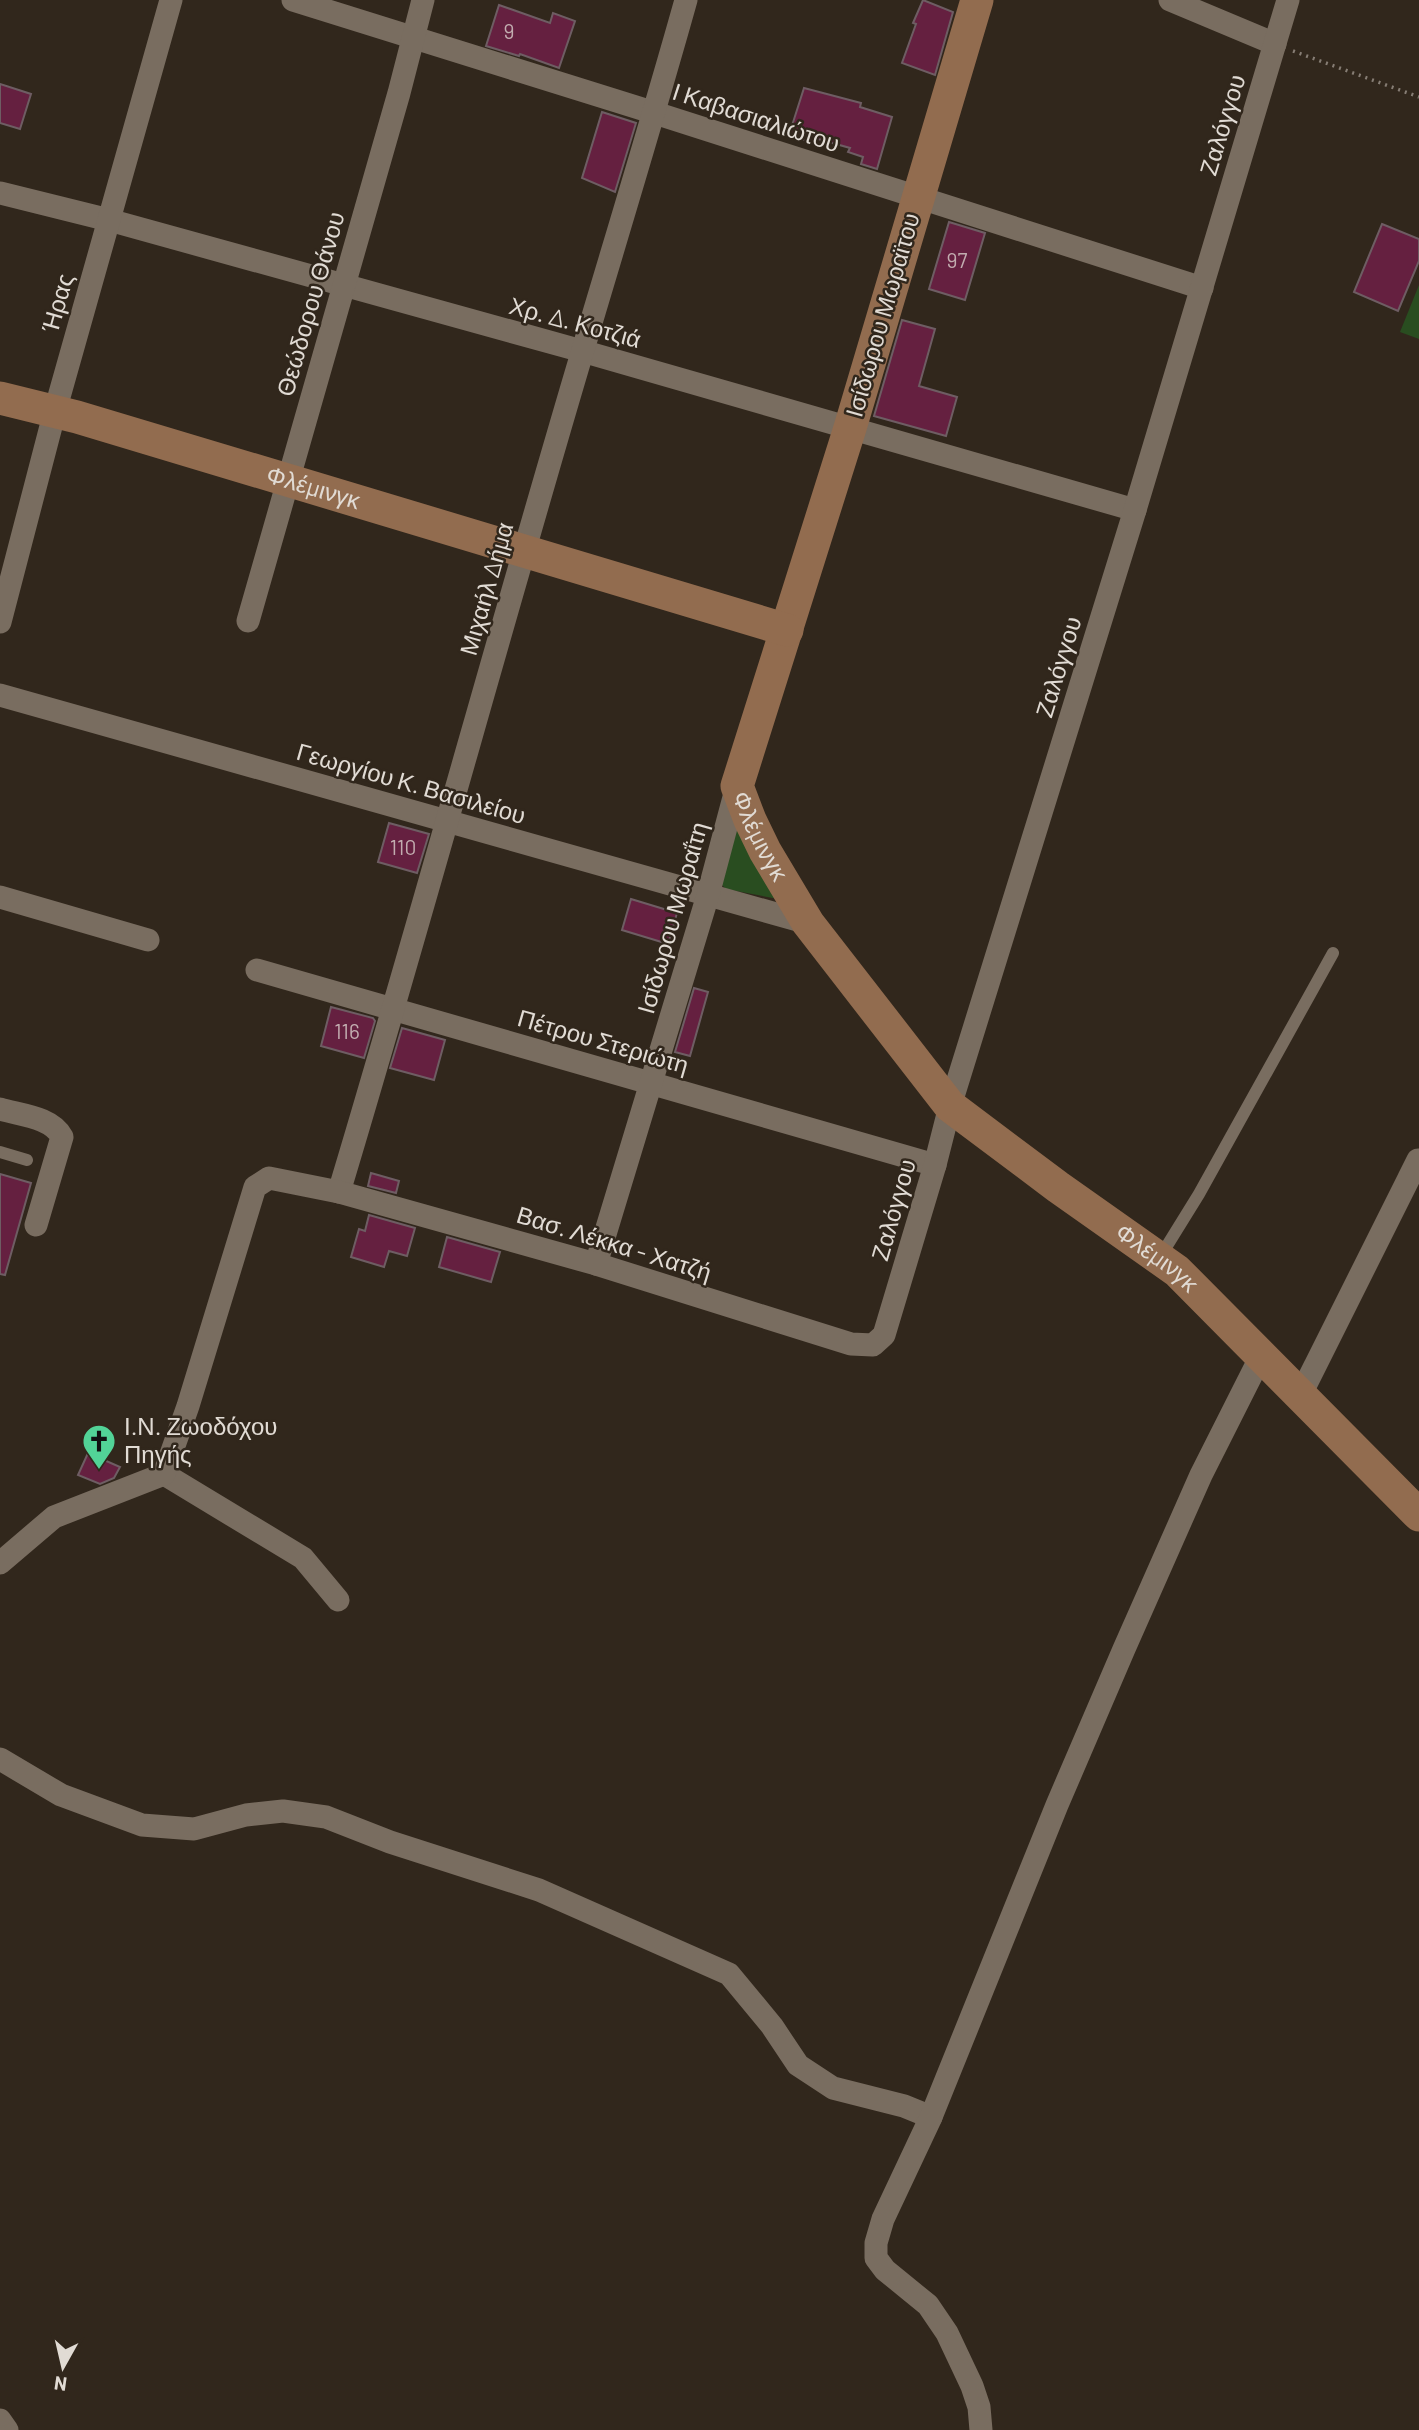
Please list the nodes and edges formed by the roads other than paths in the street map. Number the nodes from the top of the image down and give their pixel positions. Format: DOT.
graph roads {
  1 [pos="171,0"];
  2 [pos="293,0"];
  3 [pos="423,0"];
  4 [pos="686,0"];
  5 [pos="977,0"];
  6 [pos="1170,0"];
  7 [pos="1288,0"];
  8 [pos="413,37"];
  9 [pos="1275,44"];
  10 [pos="655,113"];
  11 [pos="0,193"];
  12 [pos="917,197"];
  13 [pos="109,220"];
  14 [pos="342,287"];
  15 [pos="1202,288"];
  16 [pos="582,351"];
  17 [pos="0,398"];
  18 [pos="55,411"];
  19 [pos="850,428"];
  20 [pos="289,481"];
  21 [pos="1135,510"];
  22 [pos="525,552"];
  23 [pos="248,621"];
  24 [pos="0,622"];
  25 [pos="787,630"];
  26 [pos="0,695"];
  27 [pos="737,786"];
  28 [pos="447,821"];
  29 [pos="708,895"];
  30 [pos="0,897"];
  31 [pos="808,923"];
  32 [pos="148,940"];
  33 [pos="1333,953"];
  34 [pos="257,970"];
  35 [pos="394,1009"];
  36 [pos="652,1083"];
  37 [pos="950,1106"];
  38 [pos="0,1109"];
  39 [pos="0,1152"];
  40 [pos="27,1160"];
  41 [pos="1418,1160"];
  42 [pos="935,1165"];
  43 [pos="339,1192"];
  44 [pos="36,1225"];
  45 [pos="1160,1257"];
  46 [pos="596,1264"];
  47 [pos="873,1345"];
  48 [pos="1261,1356"];
  49 [pos="1301,1394"];
  50 [pos="164,1474"];
  51 [pos="1419,1515"];
  52 [pos="0,1563"];
  53 [pos="338,1600"];
  54 [pos="0,1759"];
  55 [pos="930,2118"];
  56 [pos="0,2420"];
  57 [pos="7,2430"];
  58 [pos="981,2430"];
  1 -- 13 [label="street, Ήρας"];
  2 -- 8 [label="street, Ι Καβασιαλιώτου"];
  3 -- 8 [label="street, Θεώδορου Θάνου"];
  4 -- 10 [label="street, Μιχαήλ Δήμα"];
  5 -- 12 [label="street, Ισίδωρου Μωραϊτου"];
  6 -- 9 [label="street"];
  7 -- 9 [label="street, Ζαλόγγου"];
  8 -- 10 [label="street, Ι Καβασιαλιώτου"];
  8 -- 14 [label="street, Θεώδορου Θάνου"];
  9 -- 15 [label="street, Ζαλόγγου"];
  10 -- 12 [label="street, Ι Καβασιαλιώτου"];
  10 -- 16 [label="street, Μιχαήλ Δήμα"];
  11 -- 13 [label="street, Χρ. Δ. Κοτζιά"];
  12 -- 15 [label="street, Ι Καβασιαλιώτου"];
  12 -- 19 [label="street, Ισίδωρου Μωραϊτου"];
  13 -- 14 [label="street, Χρ. Δ. Κοτζιά"];
  13 -- 18 [label="street, Ήρας"];
  14 -- 16 [label="street, Χρ. Δ. Κοτζιά"];
  14 -- 20 [label="street, Θεώδορου Θάνου"];
  15 -- 21 [label="street, Ζαλόγγου"];
  16 -- 19 [label="street, Χρ. Δ. Κοτζιά"];
  16 -- 22 [label="street, Μιχαήλ Δήμα"];
  17 -- 18 [label="street, Φλέμινγκ"];
  18 -- 20 [label="street, Φλέμινγκ"];
  18 -- 24 [label="street, Ήρας"];
  19 -- 21 [label="street, Χρ. Δ. Κοτζιά"];
  19 -- 25 [label="street, Ισίδωρου Μωραϊτου"];
  20 -- 22 [label="street, Φλέμινγκ"];
  20 -- 23 [label="street, Θεώδορου Θάνου"];
  21 -- 37 [label="street, Ζαλόγγου"];
  22 -- 25 [label="street, Φλέμινγκ"];
  22 -- 28 [label="street, Μιχαήλ Δήμα"];
  25 -- 27 [label="street, Φλέμινγκ"];
  26 -- 28 [label="street, Γεωργίου Κ. Βασιλείου"];
  27 -- 29 [label="street, Ισίδωρου Μωραΐτη"];
  27 -- 31 [label="street, Φλέμινγκ"];
  28 -- 29 [label="street, Γεωργίου Κ. Βασιλείου"];
  28 -- 35 [label="street, Μιχαήλ Δήμα"];
  29 -- 31 [label="street, Γεωργίου Κ. Βασιλείου"];
  29 -- 36 [label="street, Ισίδωρου Μωραΐτη"];
  30 -- 32 [label="street"];
  31 -- 37 [label="street, Φλέμινγκ"];
  33 -- 45 [label="lane"];
  34 -- 35 [label="street, Πέτρου Στεριώτη"];
  35 -- 36 [label="street, Πέτρου Στεριώτη"];
  35 -- 43 [label="street, Μιχαήλ Δήμα"];
  36 -- 42 [label="street, Πέτρου Στεριώτη"];
  36 -- 46 [label="street, Ισίδωρου Μωραΐτη"];
  37 -- 42 [label="street, Ζαλόγγου"];
  37 -- 45 [label="street, Φλέμινγκ"];
  38 -- 44 [label="street"];
  39 -- 40 [label="lane"];
  41 -- 49 [label="street"];
  42 -- 47 [label="street, Ζαλόγγου"];
  43 -- 46 [label="street, Βασ. Λέκκα - Χατζή"];
  43 -- 50 [label="street, Βασ. Λέκκα - Χατζή"];
  45 -- 48 [label="street, Φλέμινγκ"];
  46 -- 47 [label="street, Βασ. Λέκκα - Χατζή"];
  48 -- 49 [label="street, Φλέμινγκ"];
  48 -- 55 [label="street"];
  49 -- 51 [label="street, Φλέμινγκ"];
  50 -- 52 [label="street"];
  50 -- 53 [label="street"];
  54 -- 55 [label="street"];
  55 -- 58 [label="street"];
  56 -- 57 [label="street"];
}
